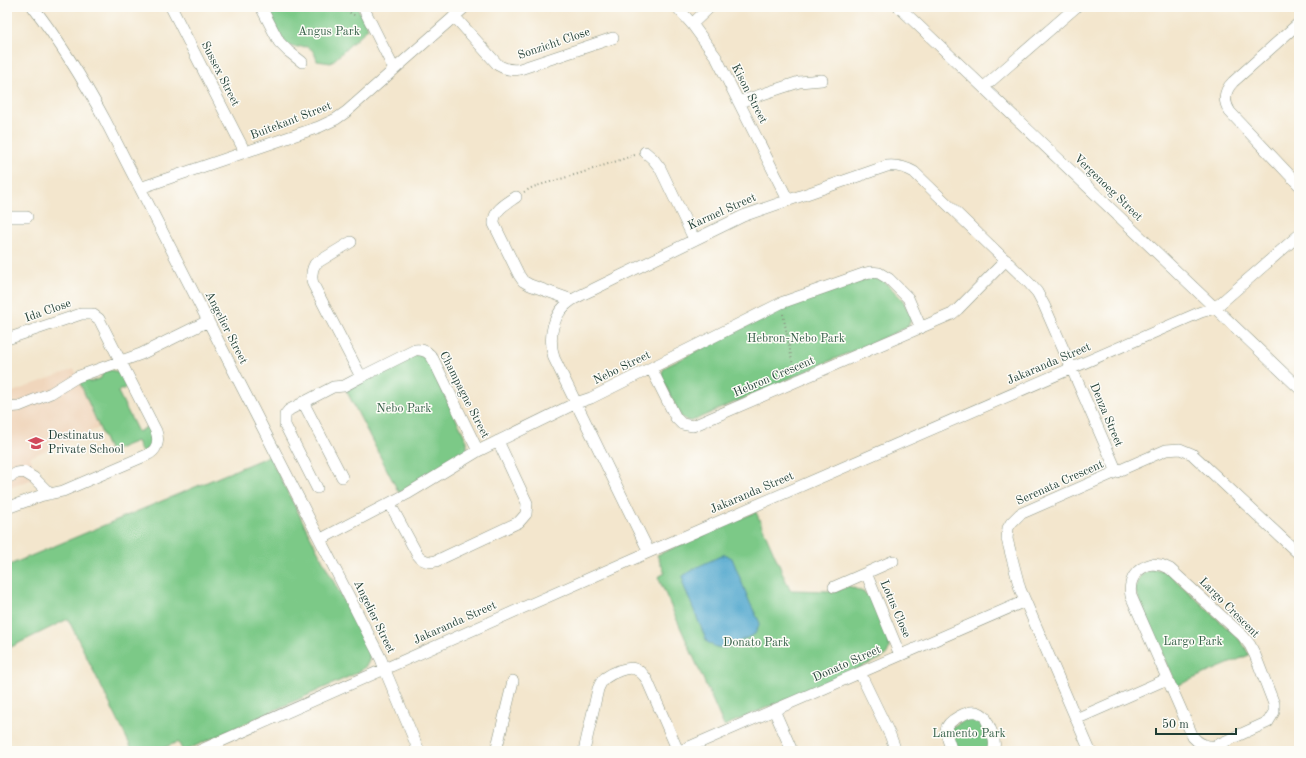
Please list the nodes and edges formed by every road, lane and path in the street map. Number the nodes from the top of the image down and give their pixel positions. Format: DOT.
graph roads {
  1 [pos="32,7"];
  2 [pos="171,7"];
  3 [pos="261,7"];
  4 [pos="335,7"];
  5 [pos="363,7"];
  6 [pos="465,7"];
  7 [pos="677,7"];
  8 [pos="710,7"];
  9 [pos="899,7"];
  10 [pos="1076,7"];
  11 [pos="454,16"];
  12 [pos="371,24"];
  13 [pos="692,24"];
  14 [pos="1299,24"];
  15 [pos="613,38"];
  16 [pos="302,62"];
  17 [pos="394,69"];
  18 [pos="822,80"];
  19 [pos="984,87"];
  20 [pos="739,102"];
  21 [pos="245,152"];
  22 [pos="645,152"];
  23 [pos="1299,185"];
  24 [pos="140,188"];
  25 [pos="516,197"];
  26 [pos="788,200"];
  27 [pos="7,217"];
  28 [pos="27,217"];
  29 [pos="1299,235"];
  30 [pos="694,239"];
  31 [pos="351,242"];
  32 [pos="1006,260"];
  33 [pos="572,300"];
  34 [pos="781,303"];
  35 [pos="1215,308"];
  36 [pos="208,321"];
  37 [pos="921,328"];
  38 [pos="7,339"];
  39 [pos="120,361"];
  40 [pos="651,368"];
  41 [pos="1072,369"];
  42 [pos="361,377"];
  43 [pos="796,382"];
  44 [pos="1299,388"];
  45 [pos="303,402"];
  46 [pos="576,403"];
  47 [pos="7,406"];
  48 [pos="498,441"];
  49 [pos="478,451"];
  50 [pos="1117,472"];
  51 [pos="342,477"];
  52 [pos="7,478"];
  53 [pos="317,488"];
  54 [pos="45,495"];
  55 [pos="390,504"];
  56 [pos="7,508"];
  57 [pos="321,539"];
  58 [pos="649,552"];
  59 [pos="1299,554"];
  60 [pos="893,561"];
  61 [pos="866,573"];
  62 [pos="834,587"];
  63 [pos="1025,601"];
  64 [pos="900,655"];
  65 [pos="384,668"];
  66 [pos="860,673"];
  67 [pos="1167,679"];
  68 [pos="513,681"];
  69 [pos="774,710"];
  70 [pos="1076,719"];
  71 [pos="199,751"];
  72 [pos="419,751"];
  73 [pos="496,751"];
  74 [pos="584,751"];
  75 [pos="679,751"];
  76 [pos="792,751"];
  77 [pos="896,751"];
  78 [pos="952,751"];
  79 [pos="993,751"];
  80 [pos="1090,751"];
  1 -- 24 [label="street, Angelier Street"];
  2 -- 21 [label="street, Sussex Street"];
  3 -- 16 [label="street"];
  4 -- 12 [label="path"];
  5 -- 12 [label="street"];
  6 -- 11 [label="street, Buitekant Street"];
  7 -- 13 [label="street, Kison Street"];
  8 -- 13 [label="street"];
  9 -- 19 [label="street, Vergenoeg Street"];
  10 -- 19 [label="street"];
  11 -- 15 [label="street, Sonzicht Close"];
  11 -- 17 [label="street, Buitekant Street"];
  12 -- 17 [label="street"];
  13 -- 20 [label="street, Kison Street"];
  14 -- 23 [label="street"];
  17 -- 21 [label="street, Buitekant Street"];
  18 -- 20 [label="street"];
  19 -- 35 [label="street, Vergenoeg Street"];
  20 -- 26 [label="street, Kison Street"];
  21 -- 24 [label="street, Buitekant Street"];
  22 -- 25 [label="path"];
  22 -- 30 [label="street"];
  24 -- 36 [label="street, Angelier Street"];
  25 -- 33 [label="street"];
  26 -- 30 [label="street, Karmel Street"];
  26 -- 32 [label="street, Karmel Street"];
  27 -- 28 [label="street"];
  29 -- 35 [label="street, Jakaranda Street"];
  30 -- 33 [label="street, Karmel Street"];
  31 -- 42 [label="street"];
  32 -- 37 [label="street, Hebron Crescent"];
  32 -- 41 [label="street, Karmel Street"];
  33 -- 46 [label="street, Karmel Street"];
  34 -- 37 [label="street, Nebo Street"];
  34 -- 40 [label="street, Nebo Street"];
  34 -- 43 [label="path"];
  35 -- 41 [label="street, Jakaranda Street"];
  35 -- 44 [label="street, Vergenoeg Street"];
  36 -- 39 [label="street"];
  36 -- 57 [label="street, Angelier Street"];
  37 -- 43 [label="street, Hebron Crescent"];
  38 -- 39 [label="street, Ida Close"];
  39 -- 47 [label="street"];
  39 -- 54 [label="street, Ida Close"];
  40 -- 43 [label="street, Hebron Crescent"];
  40 -- 46 [label="street, Nebo Street"];
  41 -- 50 [label="street, Denza Street"];
  41 -- 58 [label="street, Jakaranda Street"];
  42 -- 45 [label="street"];
  42 -- 49 [label="street, Champagne Street"];
  45 -- 51 [label="street"];
  45 -- 53 [label="street"];
  46 -- 48 [label="street, Nebo Street"];
  46 -- 58 [label="street, Karmel Street"];
  48 -- 49 [label="street, Nebo Street"];
  48 -- 55 [label="street"];
  49 -- 55 [label="street, Nebo Street"];
  50 -- 59 [label="street, Serenata Crescent"];
  50 -- 63 [label="street, Serenata Crescent"];
  52 -- 54 [label="street"];
  54 -- 56 [label="street"];
  55 -- 57 [label="street, Nebo Street"];
  57 -- 65 [label="street, Angelier Street"];
  58 -- 65 [label="street, Jakaranda Street"];
  60 -- 61 [label="street, Lotus Close"];
  61 -- 62 [label="street, Lotus Close"];
  61 -- 64 [label="street, Lotus Close"];
  63 -- 64 [label="street, Donato Street"];
  63 -- 70 [label="street, Serenata Crescent"];
  64 -- 66 [label="street, Donato Street"];
  65 -- 71 [label="street, Jakaranda Street"];
  65 -- 72 [label="street, Angelier Street"];
  66 -- 69 [label="street, Donato Street"];
  66 -- 77 [label="street"];
  67 -- 67 [label="street, Largo Crescent"];
  67 -- 70 [label="street"];
  68 -- 73 [label="street"];
  69 -- 75 [label="street, Donato Street"];
  69 -- 76 [label="street"];
  70 -- 80 [label="street, Serenata Crescent"];
  74 -- 75 [label="street"];
  78 -- 79 [label="street"];
}
